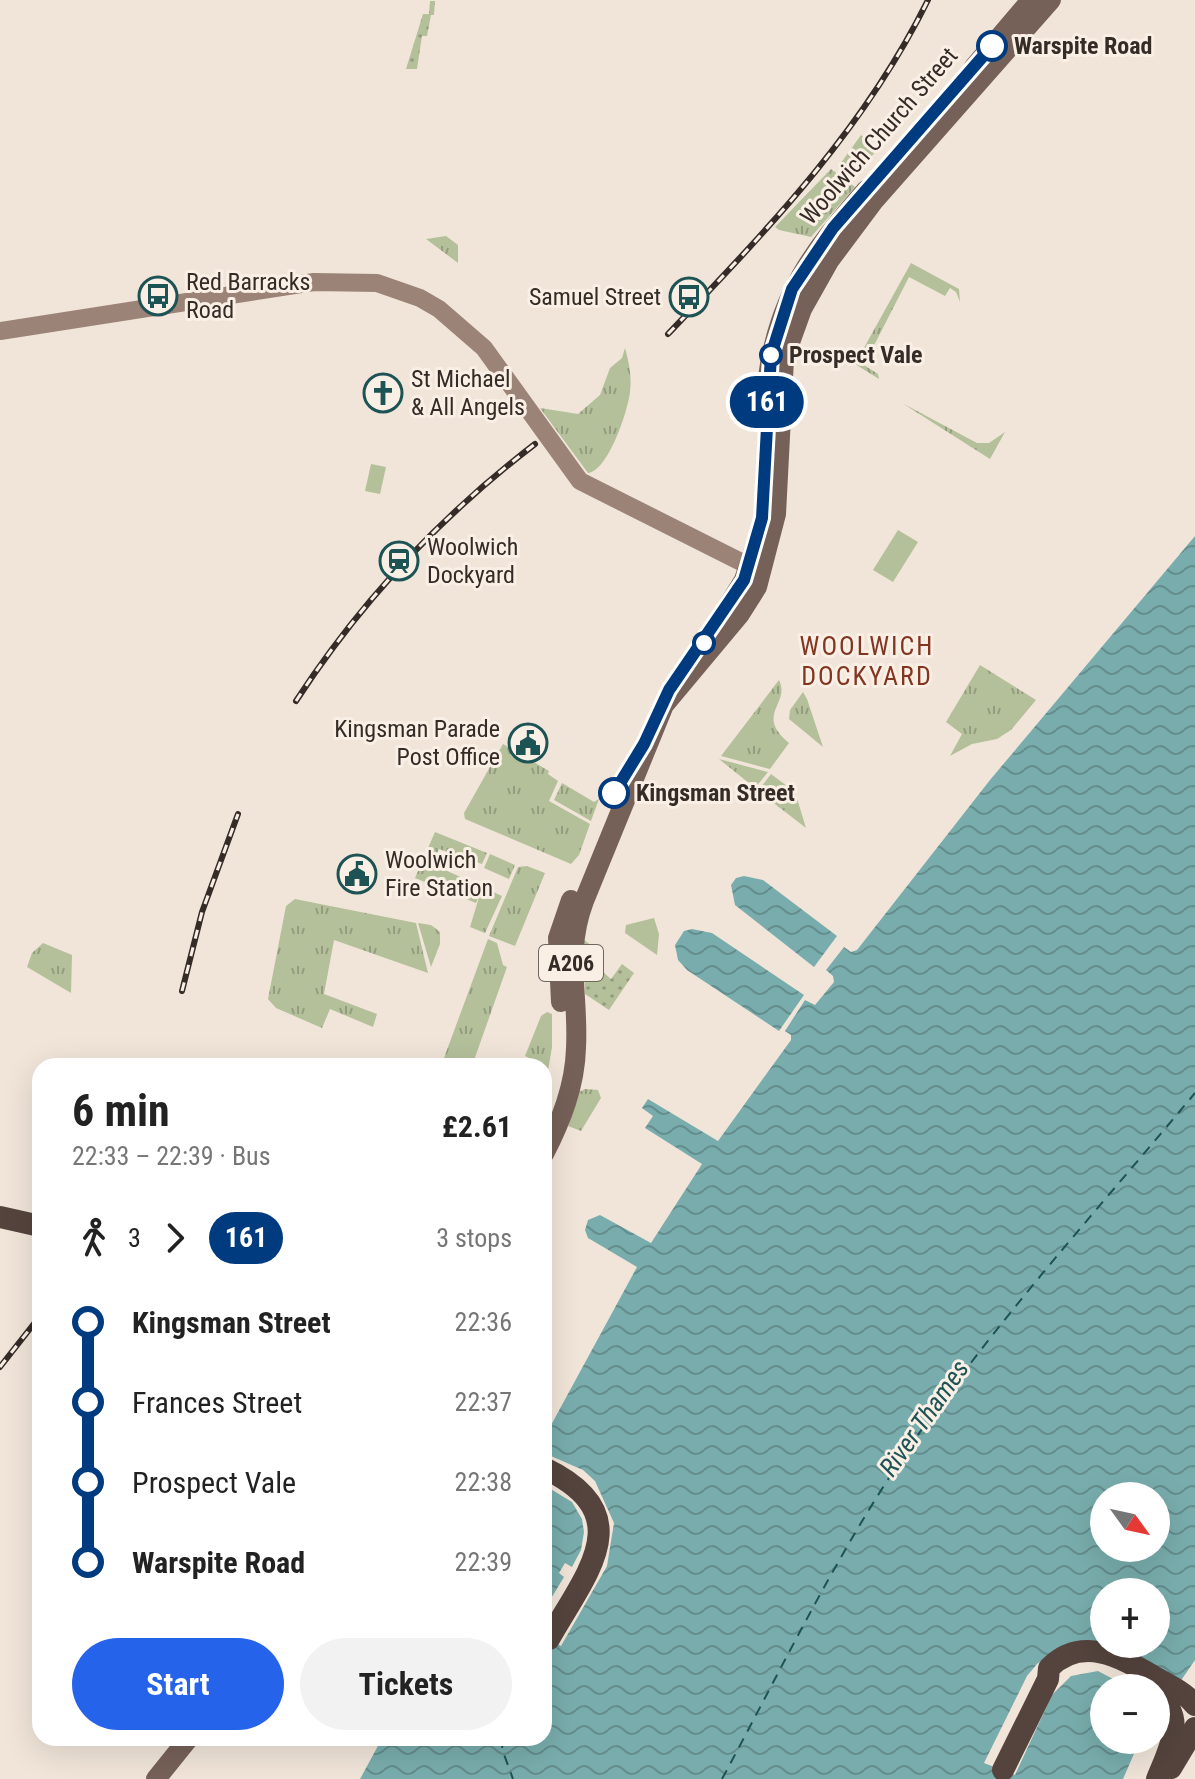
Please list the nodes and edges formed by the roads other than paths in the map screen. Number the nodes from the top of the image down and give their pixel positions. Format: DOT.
graph roads {
  1 [pos="1031,0"];
  2 [pos="1051,0"];
  3 [pos="0,331"];
  4 [pos="755,570"];
  5 [pos="552,1101"];
  6 [pos="552,1136"];
  7 [pos="0,1204"];
  8 [pos="32,1211"];
  9 [pos="0,1217"];
  10 [pos="32,1224"];
  11 [pos="552,1473"];
  12 [pos="552,1634"];
  13 [pos="1127,1674"];
  14 [pos="1048,1679"];
  15 [pos="1180,1702"];
  16 [pos="1195,1728"];
  17 [pos="183,1746"];
  18 [pos="198,1746"];
  19 [pos="1176,1755"];
  20 [pos="1003,1770"];
  21 [pos="156,1779"];
  22 [pos="174,1779"];
  23 [pos="1157,1779"];
  24 [pos="1168,1779"];
  1 -- 4 [label="main road, Woolwich Church Street / A206"];
  2 -- 4 [label="main road, Woolwich Church Street / A206"];
  3 -- 4 [label="street"];
  4 -- 5 [label="main road, Woolwich Church Street / A206"];
  4 -- 6 [label="main road, Woolwich Church Street / A206"];
  7 -- 8 [label="highway"];
  9 -- 10 [label="highway"];
  11 -- 12 [label="highway"];
  13 -- 14 [label="highway"];
  14 -- 15 [label="highway"];
  14 -- 20 [label="highway"];
  15 -- 19 [label="highway"];
  15 -- 23 [label="highway"];
  16 -- 19 [label="highway"];
  17 -- 21 [label="main road"];
  18 -- 22 [label="main road"];
  19 -- 24 [label="highway"];
}
